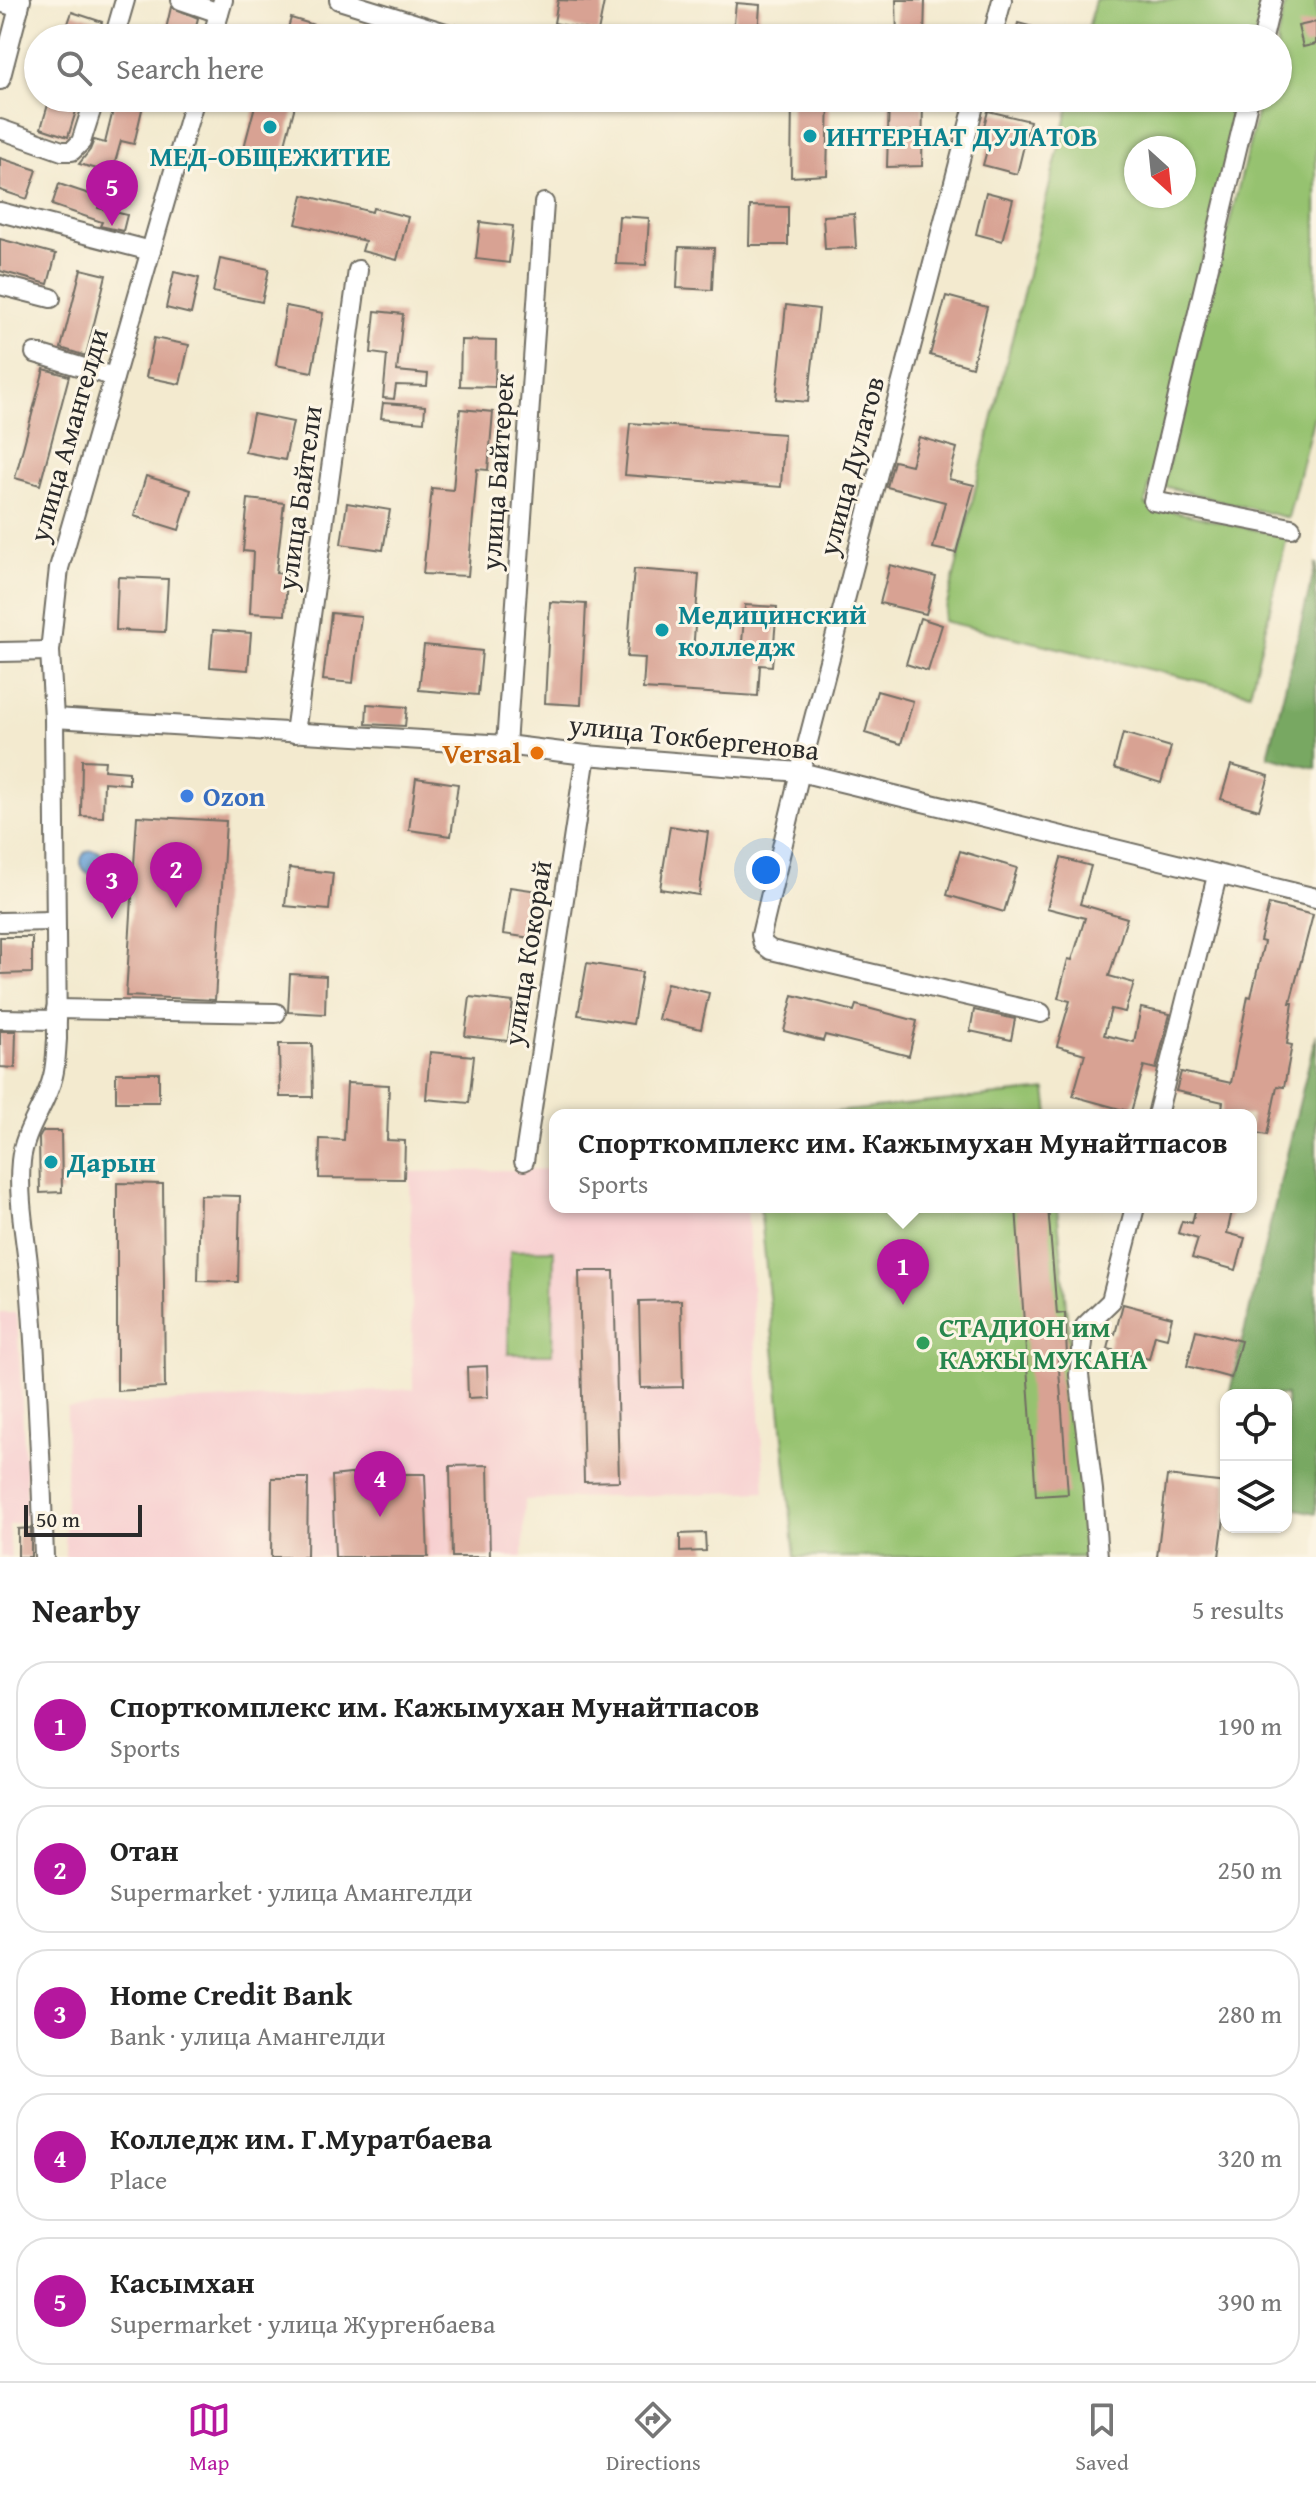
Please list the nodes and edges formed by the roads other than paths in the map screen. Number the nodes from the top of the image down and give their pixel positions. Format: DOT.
graph roads {
  1 [pos="125,0"];
  2 [pos="181,0"];
  3 [pos="339,0"];
  4 [pos="1002,0"];
  5 [pos="1272,0"];
  6 [pos="0,2"];
  7 [pos="20,4"];
  8 [pos="221,6"];
  9 [pos="118,24"];
  10 [pos="417,24"];
  11 [pos="996,24"];
  12 [pos="1266,24"];
  13 [pos="0,80"];
  14 [pos="91,112"];
  15 [pos="191,112"];
  16 [pos="972,112"];
  17 [pos="1246,112"];
  18 [pos="0,129"];
  19 [pos="544,203"];
  20 [pos="0,212"];
  21 [pos="151,251"];
  22 [pos="358,270"];
  23 [pos="0,285"];
  24 [pos="51,298"];
  25 [pos="35,353"];
  26 [pos="114,377"];
  27 [pos="1291,528"];
  28 [pos="50,651"];
  29 [pos="0,652"];
  30 [pos="54,718"];
  31 [pos="295,733"];
  32 [pos="506,745"];
  33 [pos="586,755"];
  34 [pos="800,772"];
  35 [pos="1217,876"];
  36 [pos="1316,898"];
  37 [pos="54,921"];
  38 [pos="0,922"];
  39 [pos="276,1013"];
  40 [pos="1041,1013"];
  41 [pos="57,1014"];
  42 [pos="0,1019"];
  43 [pos="1159,1109"];
  44 [pos="524,1161"];
  45 [pos="1133,1213"];
  46 [pos="44,1557"];
  47 [pos="1098,1557"];
  1 -- 9 [label="street"];
  2 -- 8 [label="street"];
  3 -- 10 [label="street"];
  4 -- 11 [label="street"];
  5 -- 12 [label="street"];
  6 -- 7 [label="street"];
  7 -- 13 [label="street"];
  14 -- 18 [label="street"];
  15 -- 21 [label="street, улица Амангелди"];
  16 -- 34 [label="street, улица Дулатов"];
  17 -- 27 [label="street"];
  19 -- 32 [label="street, улица Байтерек"];
  20 -- 21 [label="street"];
  21 -- 26 [label="street, улица Амангелди"];
  22 -- 31 [label="street, улица Байтели"];
  23 -- 24 [label="street"];
  25 -- 26 [label="street"];
  26 -- 28 [label="street, улица Амангелди"];
  28 -- 29 [label="street"];
  28 -- 30 [label="street, улица Амангелди"];
  30 -- 31 [label="street, улица Токбергенова"];
  30 -- 37 [label="street, улица Амангелди"];
  31 -- 32 [label="street, улица Токбергенова"];
  32 -- 33 [label="street, улица Токбергенова"];
  33 -- 34 [label="street, улица Токбергенова"];
  33 -- 44 [label="street, улица Кокорай"];
  34 -- 35 [label="street, улица Токбергенова"];
  34 -- 40 [label="street, улица Дулатов"];
  35 -- 36 [label="street, улица Токбергенова"];
  35 -- 43 [label="street"];
  37 -- 38 [label="street"];
  37 -- 41 [label="street, улица Амангелди"];
  39 -- 41 [label="street"];
  41 -- 42 [label="street"];
  41 -- 46 [label="street, улица Амангелди"];
  45 -- 47 [label="street"];
}
